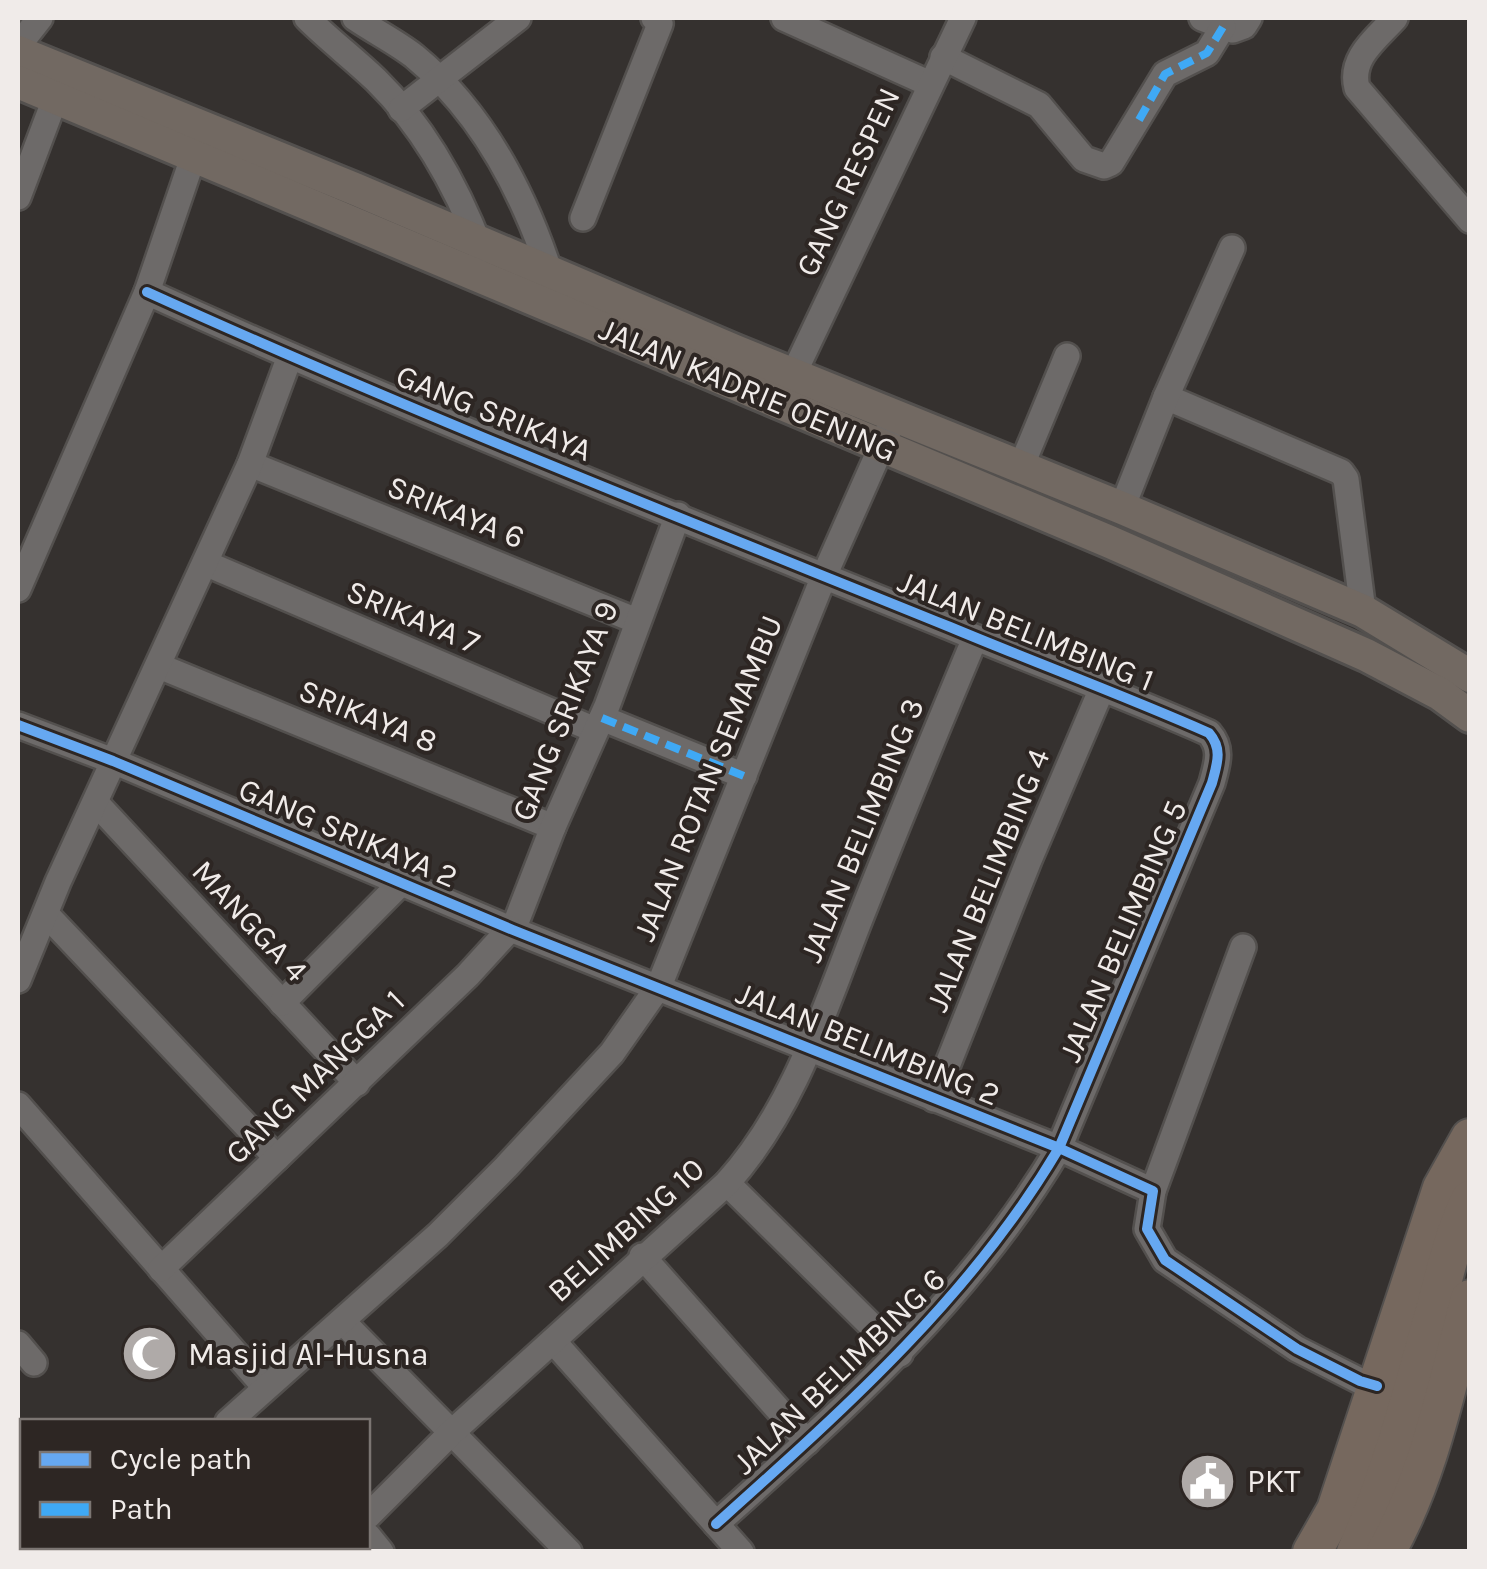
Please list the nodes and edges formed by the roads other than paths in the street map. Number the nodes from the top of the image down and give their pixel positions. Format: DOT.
graph roads {
  1 [pos="40,18"];
  2 [pos="307,18"];
  3 [pos="356,18"];
  4 [pos="518,18"];
  5 [pos="654,18"];
  6 [pos="784,18"];
  7 [pos="963,18"];
  8 [pos="1249,18"];
  9 [pos="1395,18"];
  10 [pos="1212,22"];
  11 [pos="18,49"];
  12 [pos="943,56"];
  13 [pos="438,80"];
  14 [pos="18,82"];
  15 [pos="930,84"];
  16 [pos="55,98"];
  17 [pos="401,109"];
  18 [pos="198,143"];
  19 [pos="18,196"];
  20 [pos="583,218"];
  21 [pos="1470,220"];
  22 [pos="478,241"];
  23 [pos="1232,248"];
  24 [pos="548,270"];
  25 [pos="493,284"];
  26 [pos="147,292"];
  27 [pos="290,356"];
  28 [pos="1067,356"];
  29 [pos="793,374"];
  30 [pos="1166,397"];
  31 [pos="895,416"];
  32 [pos="882,448"];
  33 [pos="250,464"];
  34 [pos="1020,467"];
  35 [pos="1122,508"];
  36 [pos="678,515"];
  37 [pos="205,563"];
  38 [pos="824,576"];
  39 [pos="18,589"];
  40 [pos="1363,611"];
  41 [pos="637,621"];
  42 [pos="975,638"];
  43 [pos="159,666"];
  44 [pos="1470,676"];
  45 [pos="1102,686"];
  46 [pos="1470,716"];
  47 [pos="598,724"];
  48 [pos="18,725"];
  49 [pos="1208,733"];
  50 [pos="113,762"];
  51 [pos="744,776"];
  52 [pos="96,803"];
  53 [pos="553,827"];
  54 [pos="402,883"];
  55 [pos="46,914"];
  56 [pos="512,930"];
  57 [pos="1242,947"];
  58 [pos="18,980"];
  59 [pos="659,986"];
  60 [pos="282,1003"];
  61 [pos="809,1046"];
  62 [pos="356,1082"];
  63 [pos="934,1098"];
  64 [pos="18,1105"];
  65 [pos="1470,1138"];
  66 [pos="1059,1148"];
  67 [pos="277,1158"];
  68 [pos="728,1182"];
  69 [pos="1153,1190"];
  70 [pos="1470,1200"];
  71 [pos="642,1256"];
  72 [pos="160,1268"];
  73 [pos="1470,1299"];
  74 [pos="343,1322"];
  75 [pos="553,1341"];
  76 [pos="900,1354"];
  77 [pos="1378,1386"];
  78 [pos="265,1387"];
  79 [pos="231,1419"];
  80 [pos="451,1433"];
  81 [pos="808,1442"];
  82 [pos="370,1514"];
  83 [pos="716,1524"];
  84 [pos="568,1552"];
  85 [pos="741,1552"];
  86 [pos="1312,1552"];
  87 [pos="1356,1552"];
  88 [pos="1386,1552"];
  1 -- 11 [label="street"];
  2 -- 17 [label="street"];
  3 -- 13 [label="street"];
  4 -- 13 [label="street"];
  5 -- 20 [label="street"];
  6 -- 15 [label="street"];
  7 -- 12 [label="street, GANG RESPEN"];
  8 -- 10 [label="street"];
  9 -- 21 [label="street"];
  10 -- 12 [label="street"];
  11 -- 18 [label="main road, JALAN KADRIE OENING"];
  12 -- 15 [label="street, GANG RESPEN"];
  13 -- 17 [label="street"];
  13 -- 24 [label="street"];
  14 -- 16 [label="main road, JALAN KADRIE OENING"];
  15 -- 29 [label="street, GANG RESPEN"];
  16 -- 18 [label="main road, JALAN KADRIE OENING"];
  16 -- 19 [label="street"];
  17 -- 22 [label="street"];
  18 -- 22 [label="main road, JALAN KADRIE OENING"];
  18 -- 25 [label="main road, JALAN KADRIE OENING"];
  18 -- 26 [label="street"];
  22 -- 24 [label="main road, JALAN KADRIE OENING"];
  22 -- 25 [label="street"];
  23 -- 30 [label="street"];
  24 -- 29 [label="main road, JALAN KADRIE OENING"];
  25 -- 32 [label="main road, JALAN KADRIE OENING"];
  26 -- 27 [label="street, GANG SRIKAYA"];
  26 -- 39 [label="street"];
  27 -- 33 [label="street"];
  27 -- 36 [label="street, GANG SRIKAYA"];
  28 -- 34 [label="street"];
  29 -- 31 [label="main road, JALAN KADRIE OENING"];
  30 -- 35 [label="street"];
  30 -- 40 [label="street"];
  31 -- 32 [label="street, JALAN ROTAN SEMAMBU"];
  31 -- 34 [label="main road, JALAN KADRIE OENING"];
  32 -- 38 [label="street, JALAN ROTAN SEMAMBU"];
  32 -- 46 [label="main road, JALAN KADRIE OENING"];
  33 -- 37 [label="street"];
  33 -- 41 [label="street, SRIKAYA 6"];
  34 -- 35 [label="main road, JALAN KADRIE OENING"];
  35 -- 40 [label="main road, JALAN KADRIE OENING"];
  36 -- 38 [label="street, GANG SRIKAYA"];
  36 -- 41 [label="street, GANG SRIKAYA 9"];
  37 -- 43 [label="street"];
  37 -- 47 [label="street, SRIKAYA 7"];
  38 -- 42 [label="street, JALAN BELIMBING 1"];
  38 -- 51 [label="street, JALAN ROTAN SEMAMBU"];
  40 -- 44 [label="main road, JALAN KADRIE OENING"];
  41 -- 47 [label="street, GANG SRIKAYA 9"];
  42 -- 45 [label="street, JALAN BELIMBING 1"];
  42 -- 61 [label="street, JALAN BELIMBING 3"];
  43 -- 50 [label="street"];
  43 -- 53 [label="street, SRIKAYA 8"];
  45 -- 49 [label="street, JALAN BELIMBING 1"];
  45 -- 63 [label="street, JALAN BELIMBING 4"];
  47 -- 51 [label="street, SRIKAYA 7"];
  47 -- 53 [label="street, GANG SRIKAYA 9"];
  48 -- 50 [label="street, GANG SRIKAYA 2"];
  49 -- 66 [label="street, JALAN BELIMBING 5"];
  50 -- 52 [label="street"];
  50 -- 54 [label="street, GANG SRIKAYA 2"];
  51 -- 59 [label="street, JALAN ROTAN SEMAMBU"];
  52 -- 55 [label="street"];
  52 -- 60 [label="street, MANGGA 4"];
  53 -- 56 [label="street, GANG SRIKAYA 9"];
  54 -- 56 [label="street, GANG SRIKAYA 2"];
  54 -- 60 [label="street"];
  55 -- 58 [label="street"];
  55 -- 67 [label="street"];
  56 -- 59 [label="street, GANG SRIKAYA 2"];
  56 -- 62 [label="street, GANG MANGGA 1"];
  57 -- 69 [label="street"];
  59 -- 61 [label="street, JALAN BELIMBING 2"];
  59 -- 74 [label="street, JALAN ROTAN SEMAMBU"];
  60 -- 62 [label="street, MANGGA 4"];
  61 -- 63 [label="street, JALAN BELIMBING 2"];
  61 -- 68 [label="street, BELIMBING 10"];
  62 -- 67 [label="street, GANG MANGGA 1"];
  63 -- 66 [label="street, JALAN BELIMBING 2"];
  64 -- 72 [label="street"];
  65 -- 77 [label="highway"];
  66 -- 69 [label="street, JALAN BELIMBING 2"];
  66 -- 76 [label="street, JALAN BELIMBING 6"];
  67 -- 72 [label="street, GANG MANGGA 1"];
  68 -- 71 [label="street, BELIMBING 10"];
  68 -- 76 [label="street"];
  69 -- 77 [label="street"];
  70 -- 87 [label="highway"];
  71 -- 75 [label="street, BELIMBING 10"];
  71 -- 81 [label="street"];
  72 -- 78 [label="street"];
  73 -- 88 [label="highway"];
  74 -- 78 [label="street, JALAN ROTAN SEMAMBU"];
  74 -- 80 [label="street"];
  75 -- 80 [label="street, BELIMBING 10"];
  75 -- 83 [label="street"];
  76 -- 81 [label="street, JALAN BELIMBING 6"];
  77 -- 86 [label="highway"];
  78 -- 79 [label="street, JALAN ROTAN SEMAMBU"];
  80 -- 82 [label="street, BELIMBING 10"];
  80 -- 84 [label="street"];
  81 -- 83 [label="street, JALAN BELIMBING 6"];
  83 -- 85 [label="street"];
}
